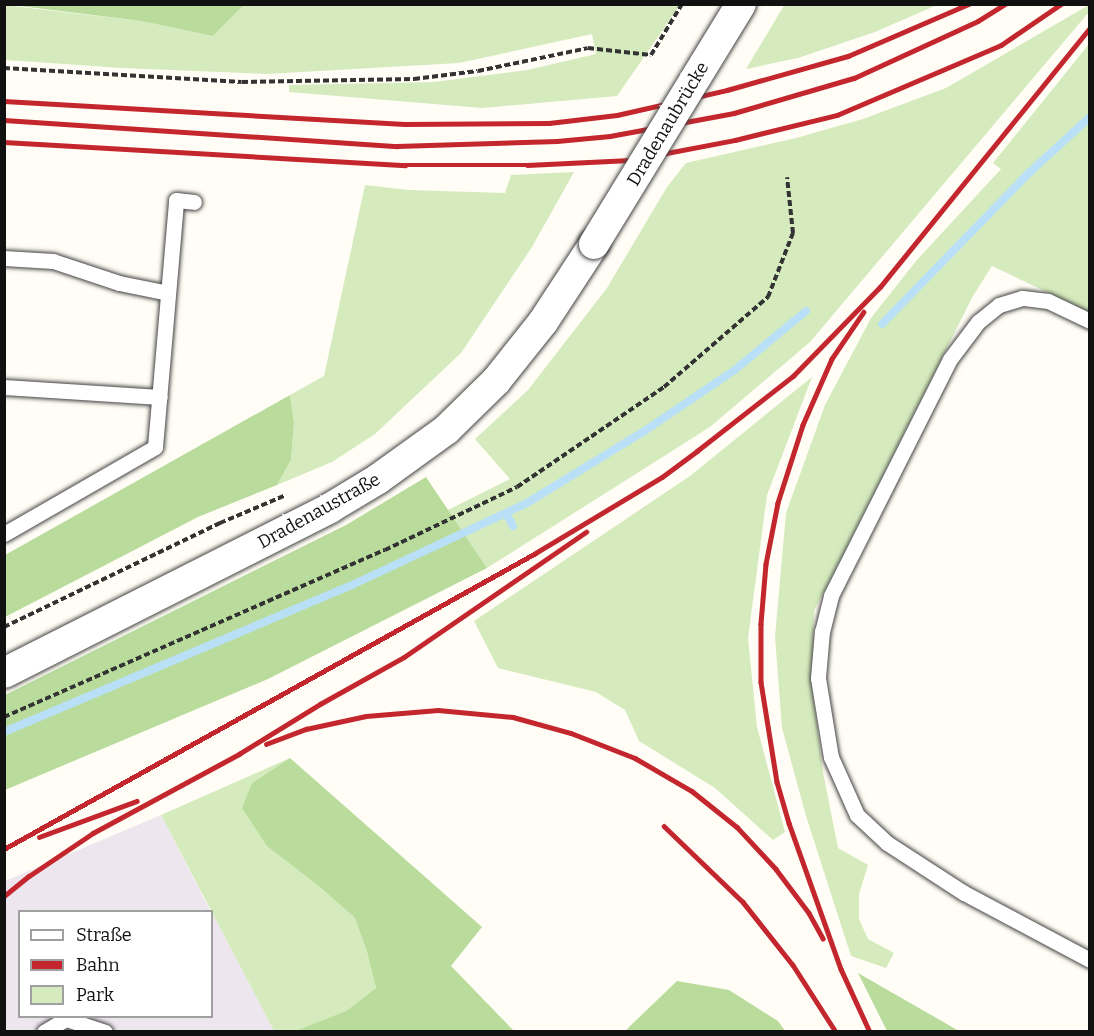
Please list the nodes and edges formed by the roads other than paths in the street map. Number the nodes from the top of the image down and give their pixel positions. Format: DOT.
graph roads {
  1 [pos="741,4"];
  2 [pos="194,202"];
  3 [pos="594,244"];
  4 [pos="4,258"];
  5 [pos="168,293"];
  6 [pos="1089,321"];
  7 [pos="4,387"];
  8 [pos="160,397"];
  9 [pos="4,515"];
  10 [pos="9,531"];
  11 [pos="4,674"];
  12 [pos="1089,960"];
  13 [pos="44,1032"];
  14 [pos="105,1032"];
  1 -- 3 [label="street, Dradenaubrücke, bridge"];
  2 -- 5 [label="lane"];
  3 -- 11 [label="street, Dradenaustraße"];
  4 -- 5 [label="lane"];
  5 -- 8 [label="lane"];
  6 -- 12 [label="lane"];
  7 -- 8 [label="lane"];
  8 -- 10 [label="lane"];
  9 -- 10 [label="lane"];
  13 -- 14 [label="lane"];
}
